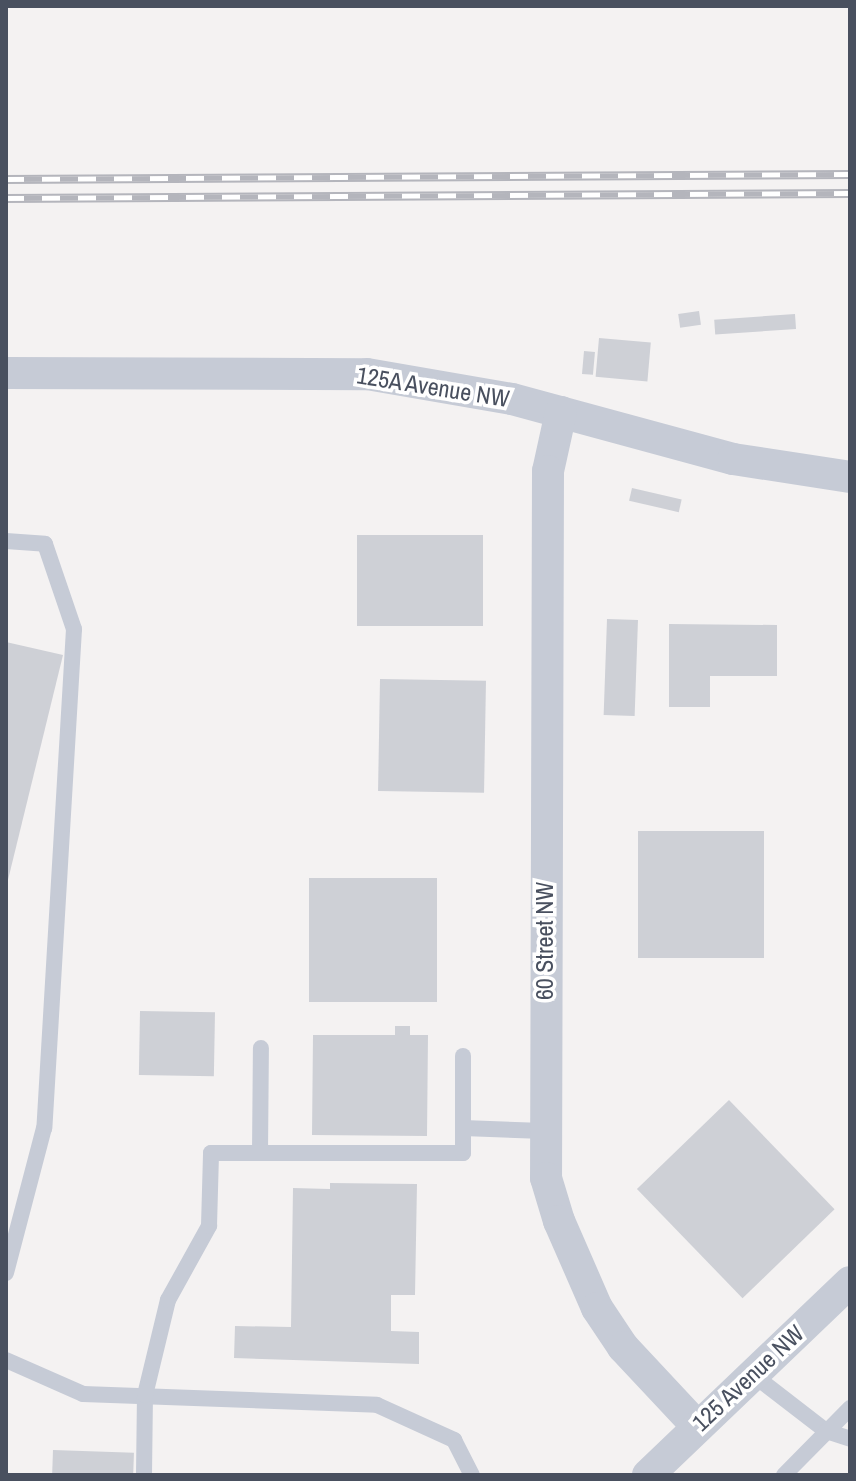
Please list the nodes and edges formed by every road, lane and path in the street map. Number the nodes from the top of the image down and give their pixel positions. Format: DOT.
graph roads {
  1 [pos="6,373"];
  2 [pos="561,412"];
  3 [pos="850,477"];
  4 [pos="6,541"];
  5 [pos="261,1048"];
  6 [pos="463,1056"];
  7 [pos="463,1128"];
  8 [pos="544,1131"];
  9 [pos="260,1153"];
  10 [pos="6,1273"];
  11 [pos="850,1282"];
  12 [pos="6,1360"];
  13 [pos="752,1374"];
  14 [pos="145,1395"];
  15 [pos="850,1408"];
  16 [pos="697,1426"];
  17 [pos="826,1431"];
  18 [pos="850,1439"];
  19 [pos="796,1471"];
  20 [pos="144,1475"];
  21 [pos="472,1475"];
  22 [pos="648,1475"];
  1 -- 2 [label="street, 125A Avenue NW"];
  2 -- 3 [label="street, 125A Avenue NW"];
  2 -- 8 [label="street, 60 Street NW"];
  4 -- 10 [label="lane"];
  5 -- 9 [label="lane"];
  6 -- 7 [label="lane"];
  7 -- 8 [label="lane"];
  7 -- 9 [label="lane"];
  8 -- 16 [label="street, 60 Street NW"];
  9 -- 14 [label="lane"];
  11 -- 13 [label="street, 125 Avenue NW"];
  12 -- 14 [label="lane"];
  13 -- 16 [label="street, 125 Avenue NW"];
  13 -- 17 [label="lane"];
  14 -- 20 [label="lane"];
  14 -- 21 [label="lane"];
  15 -- 17 [label="lane"];
  16 -- 22 [label="street, 125 Avenue NW"];
  17 -- 18 [label="lane"];
  17 -- 19 [label="lane"];
}
